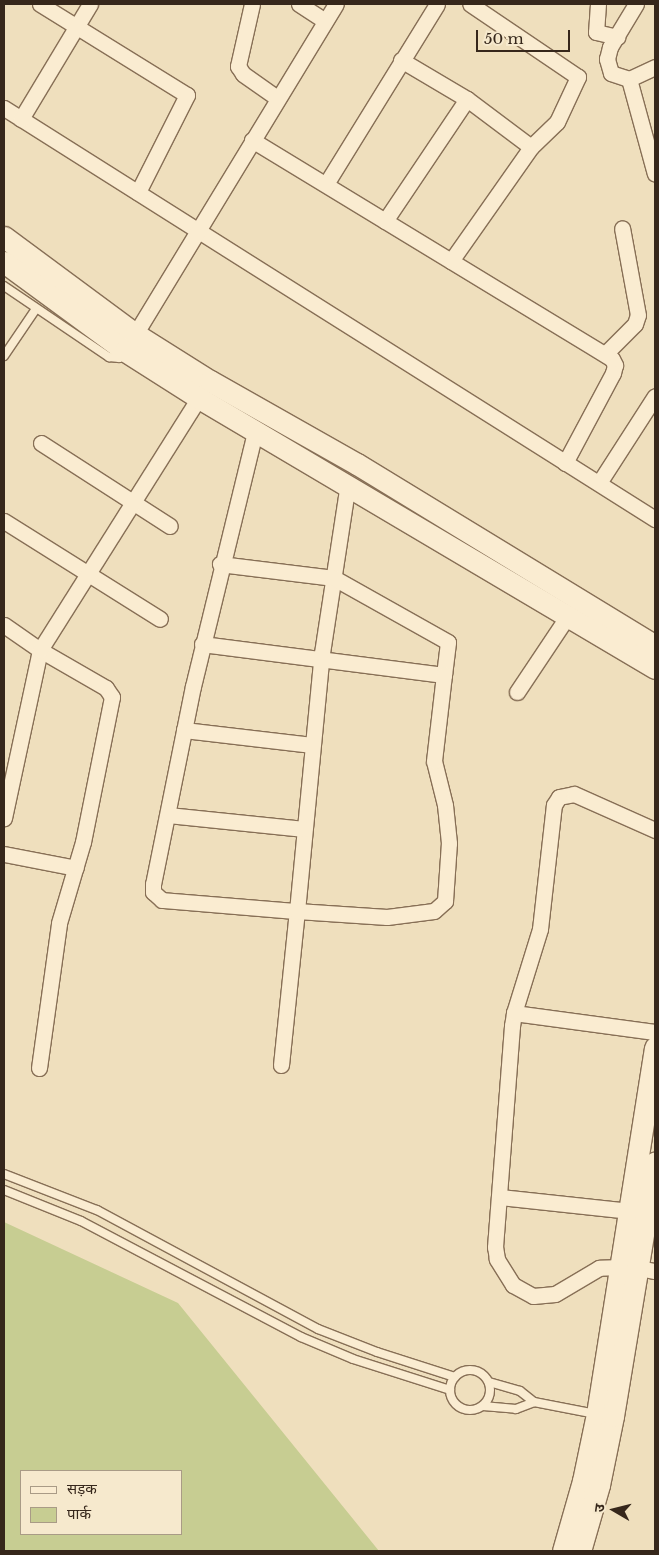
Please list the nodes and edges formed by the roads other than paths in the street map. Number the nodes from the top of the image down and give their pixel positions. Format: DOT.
graph roads {
  1 [pos="40,4"];
  2 [pos="90,4"];
  3 [pos="252,4"];
  4 [pos="299,4"];
  5 [pos="336,4"];
  6 [pos="437,4"];
  7 [pos="470,4"];
  8 [pos="598,4"];
  9 [pos="636,4"];
  10 [pos="325,21"];
  11 [pos="76,26"];
  12 [pos="617,37"];
  13 [pos="401,60"];
  14 [pos="655,67"];
  15 [pos="629,78"];
  16 [pos="277,98"];
  17 [pos="467,99"];
  18 [pos="4,108"];
  19 [pos="21,119"];
  20 [pos="252,140"];
  21 [pos="531,147"];
  22 [pos="655,174"];
  23 [pos="326,184"];
  24 [pos="138,192"];
  25 [pos="385,221"];
  26 [pos="622,228"];
  27 [pos="198,229"];
  28 [pos="4,237"];
  29 [pos="451,261"];
  30 [pos="4,262"];
  31 [pos="4,286"];
  32 [pos="36,309"];
  33 [pos="4,338"];
  34 [pos="130,342"];
  35 [pos="12,344"];
  36 [pos="605,354"];
  37 [pos="4,356"];
  38 [pos="655,396"];
  39 [pos="199,398"];
  40 [pos="255,432"];
  41 [pos="41,443"];
  42 [pos="565,463"];
  43 [pos="590,477"];
  44 [pos="348,484"];
  45 [pos="130,501"];
  46 [pos="655,519"];
  47 [pos="4,521"];
  48 [pos="170,526"];
  49 [pos="220,564"];
  50 [pos="86,574"];
  51 [pos="334,578"];
  52 [pos="568,614"];
  53 [pos="160,619"];
  54 [pos="4,625"];
  55 [pos="202,644"];
  56 [pos="655,646"];
  57 [pos="40,650"];
  58 [pos="321,661"];
  59 [pos="655,668"];
  60 [pos="444,675"];
  61 [pos="517,692"];
  62 [pos="184,730"];
  63 [pos="312,745"];
  64 [pos="168,815"];
  65 [pos="4,818"];
  66 [pos="304,829"];
  67 [pos="655,830"];
  68 [pos="4,854"];
  69 [pos="76,868"];
  70 [pos="297,911"];
  71 [pos="514,1013"];
  72 [pos="655,1032"];
  73 [pos="655,1048"];
  74 [pos="281,1065"];
  75 [pos="39,1068"];
  76 [pos="654,1074"];
  77 [pos="655,1162"];
  78 [pos="4,1174"];
  79 [pos="4,1190"];
  80 [pos="500,1197"];
  81 [pos="630,1211"];
  82 [pos="198,1264"];
  83 [pos="639,1269"];
  84 [pos="189,1279"];
  85 [pos="455,1377"];
  86 [pos="489,1382"];
  87 [pos="450,1390"];
  88 [pos="534,1402"];
  89 [pos="483,1406"];
  90 [pos="605,1415"];
  91 [pos="563,1551"];
  92 [pos="580,1551"];
  1 -- 11 [label="street"];
  2 -- 11 [label="street"];
  3 -- 16 [label="street"];
  4 -- 10 [label="street"];
  5 -- 10 [label="street"];
  6 -- 13 [label="street"];
  7 -- 21 [label="street"];
  8 -- 12 [label="street"];
  9 -- 12 [label="street"];
  10 -- 16 [label="street"];
  11 -- 19 [label="street"];
  11 -- 24 [label="street"];
  12 -- 15 [label="street"];
  13 -- 17 [label="street"];
  13 -- 23 [label="street"];
  14 -- 15 [label="street"];
  15 -- 22 [label="street"];
  16 -- 20 [label="street"];
  17 -- 21 [label="street"];
  17 -- 25 [label="street"];
  18 -- 19 [label="street"];
  19 -- 24 [label="street"];
  20 -- 23 [label="street"];
  20 -- 27 [label="street"];
  21 -- 29 [label="street"];
  23 -- 25 [label="street"];
  24 -- 27 [label="street"];
  25 -- 29 [label="street"];
  26 -- 36 [label="street"];
  27 -- 34 [label="street"];
  27 -- 42 [label="street"];
  28 -- 34 [label="main road"];
  29 -- 36 [label="street"];
  30 -- 34 [label="main road"];
  31 -- 32 [label="lane"];
  32 -- 34 [label="lane"];
  32 -- 35 [label="lane"];
  33 -- 35 [label="lane"];
  34 -- 39 [label="main road"];
  34 -- 56 [label="main road"];
  35 -- 37 [label="lane"];
  36 -- 42 [label="street"];
  38 -- 43 [label="street"];
  39 -- 40 [label="main road"];
  39 -- 45 [label="street"];
  40 -- 44 [label="main road"];
  40 -- 49 [label="street"];
  41 -- 45 [label="street"];
  42 -- 43 [label="street"];
  43 -- 46 [label="street"];
  44 -- 51 [label="street"];
  44 -- 52 [label="main road"];
  45 -- 48 [label="street"];
  45 -- 50 [label="street"];
  47 -- 50 [label="street"];
  49 -- 51 [label="street"];
  49 -- 55 [label="street"];
  50 -- 53 [label="street"];
  50 -- 57 [label="street"];
  51 -- 58 [label="street"];
  51 -- 60 [label="street"];
  52 -- 59 [label="main road"];
  52 -- 61 [label="street"];
  54 -- 57 [label="street"];
  55 -- 58 [label="street"];
  55 -- 62 [label="street"];
  57 -- 65 [label="street"];
  57 -- 69 [label="street"];
  58 -- 60 [label="street"];
  58 -- 63 [label="street"];
  60 -- 70 [label="street"];
  62 -- 63 [label="street"];
  62 -- 64 [label="street"];
  63 -- 66 [label="street"];
  64 -- 66 [label="street"];
  64 -- 70 [label="street"];
  66 -- 70 [label="street"];
  67 -- 71 [label="street"];
  68 -- 69 [label="street"];
  69 -- 75 [label="street"];
  70 -- 74 [label="street"];
  71 -- 72 [label="street"];
  71 -- 80 [label="street"];
  73 -- 76 [label="main road"];
  76 -- 81 [label="main road"];
  77 -- 83 [label="main road"];
  78 -- 82 [label="lane"];
  79 -- 84 [label="lane"];
  80 -- 81 [label="street"];
  80 -- 83 [label="street"];
  81 -- 83 [label="main road"];
  82 -- 84 [label="lane"];
  82 -- 85 [label="lane"];
  83 -- 90 [label="main road"];
  84 -- 87 [label="lane"];
  85 -- 86 [label="lane"];
  85 -- 87 [label="lane"];
  86 -- 88 [label="lane"];
  86 -- 89 [label="lane"];
  87 -- 89 [label="lane"];
  88 -- 89 [label="lane"];
  88 -- 90 [label="lane"];
  90 -- 91 [label="main road"];
  90 -- 92 [label="main road"];
}
